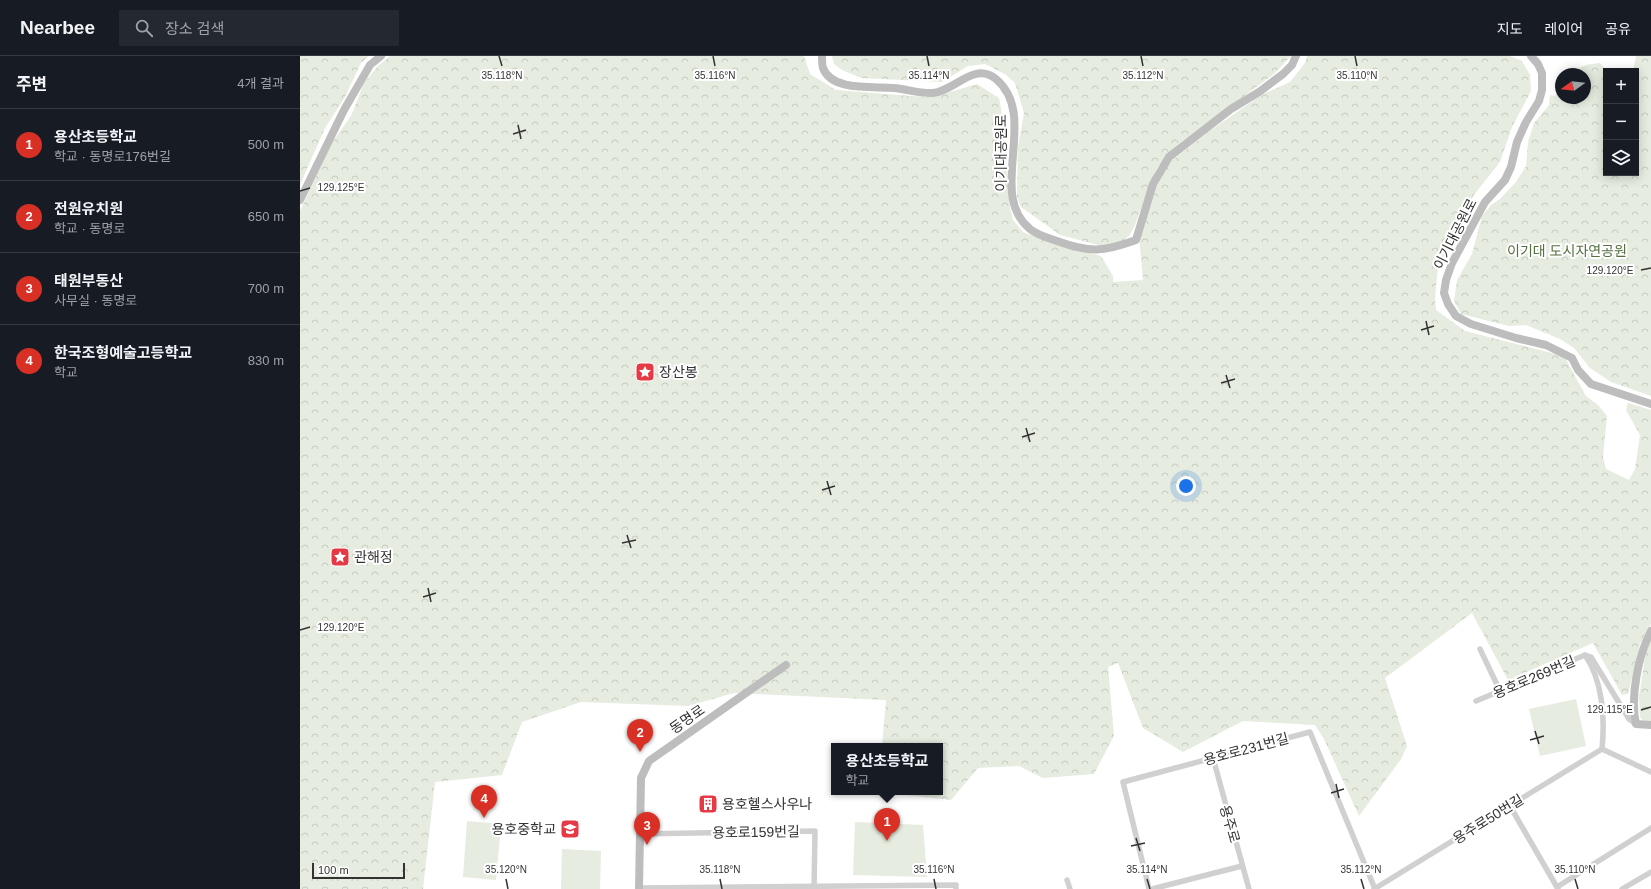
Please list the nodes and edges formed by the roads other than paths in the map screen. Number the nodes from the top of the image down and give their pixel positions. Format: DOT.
graph roads {
  1 [pos="381,56"];
  2 [pos="822,56"];
  3 [pos="1296,56"];
  4 [pos="1531,56"];
  5 [pos="300,200"];
  6 [pos="1651,404"];
  7 [pos="1651,631"];
  8 [pos="1480,648"];
  9 [pos="1585,655"];
  10 [pos="786,665"];
  11 [pos="1500,691"];
  12 [pos="1476,702"];
  13 [pos="1636,724"];
  14 [pos="1651,725"];
  15 [pos="1602,749"];
  16 [pos="1213,758"];
  17 [pos="1651,772"];
  18 [pos="1510,806"];
  19 [pos="1651,828"];
  20 [pos="639,834"];
  21 [pos="1242,866"];
  22 [pos="1651,872"];
  23 [pos="1067,880"];
  24 [pos="956,887"];
  25 [pos="814,888"];
  26 [pos="1557,888"];
  27 [pos="639,889"];
  28 [pos="1070,889"];
  29 [pos="1150,889"];
  30 [pos="1249,889"];
  31 [pos="1375,889"];
  32 [pos="1622,889"];
  1 -- 5 [label="street"];
  2 -- 3 [label="street, 이기대공원로"];
  4 -- 6 [label="street, 이기대공원로"];
  7 -- 13 [label="street"];
  8 -- 11 [label="street"];
  9 -- 11 [label="street, 용호로269번길"];
  9 -- 13 [label="street"];
  9 -- 15 [label="street, 용호로269번길"];
  10 -- 20 [label="street, 동명로"];
  11 -- 12 [label="street, 용호로269번길"];
  13 -- 14 [label="street"];
  15 -- 17 [label="street"];
  15 -- 18 [label="street, 용주로50번길"];
  16 -- 21 [label="street, 용주로"];
  16 -- 29 [label="street, 용호로231번길"];
  16 -- 31 [label="street, 용호로231번길"];
  18 -- 26 [label="street"];
  18 -- 31 [label="street, 용주로50번길"];
  19 -- 26 [label="street"];
  20 -- 25 [label="street, 용호로159번길"];
  20 -- 27 [label="street, 동명로"];
  21 -- 29 [label="street"];
  21 -- 30 [label="street, 용주로"];
  22 -- 32 [label="street"];
  23 -- 28 [label="street"];
  24 -- 25 [label="street"];
  25 -- 27 [label="street"];
}
